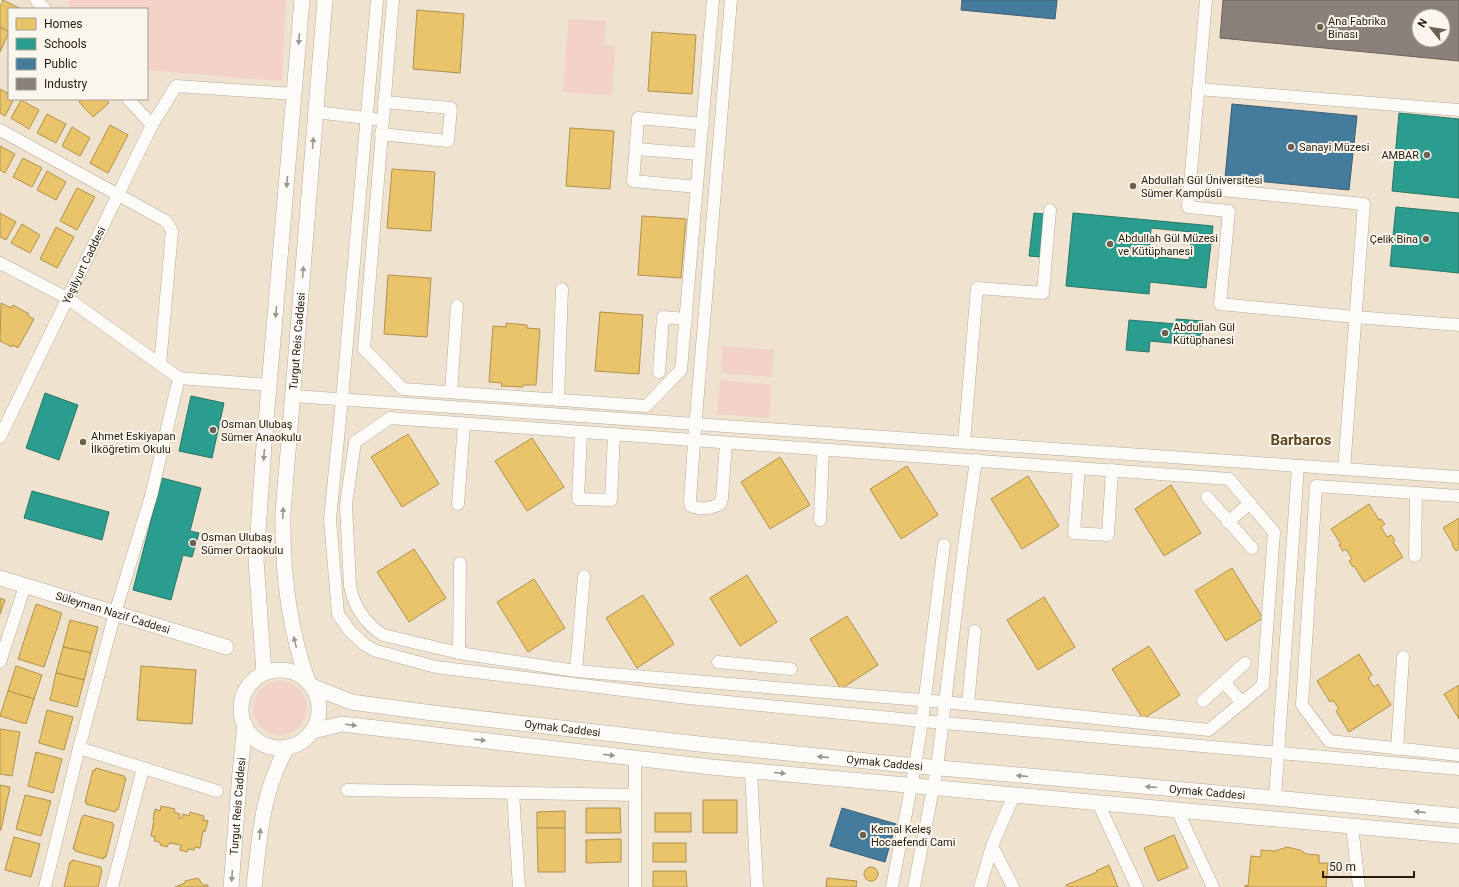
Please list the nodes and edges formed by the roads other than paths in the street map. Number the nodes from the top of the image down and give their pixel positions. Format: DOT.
graph roads {
  1 [pos="36,0"];
  2 [pos="302,0"];
  3 [pos="325,0"];
  4 [pos="377,0"];
  5 [pos="393,0"];
  6 [pos="714,0"];
  7 [pos="731,0"];
  8 [pos="1206,0"];
  9 [pos="44,8"];
  10 [pos="1198,89"];
  11 [pos="294,94"];
  12 [pos="129,100"];
  13 [pos="384,102"];
  14 [pos="1459,110"];
  15 [pos="316,112"];
  16 [pos="367,118"];
  17 [pos="382,120"];
  18 [pos="703,124"];
  19 [pos="152,125"];
  20 [pos="0,130"];
  21 [pos="381,134"];
  22 [pos="636,149"];
  23 [pos="700,154"];
  24 [pos="697,187"];
  25 [pos="1190,187"];
  26 [pos="118,194"];
  27 [pos="1050,210"];
  28 [pos="0,263"];
  29 [pos="562,289"];
  30 [pos="67,298"];
  31 [pos="457,306"];
  32 [pos="1355,317"];
  33 [pos="686,319"];
  34 [pos="1459,325"];
  35 [pos="160,365"];
  36 [pos="659,372"];
  37 [pos="179,378"];
  38 [pos="270,385"];
  39 [pos="451,392"];
  40 [pos="293,396"];
  41 [pos="342,400"];
  42 [pos="558,400"];
  43 [pos="464,424"];
  44 [pos="696,424"];
  45 [pos="581,432"];
  46 [pos="614,434"];
  47 [pos="0,437"];
  48 [pos="694,441"];
  49 [pos="964,442"];
  50 [pos="726,443"];
  51 [pos="823,450"];
  52 [pos="976,460"];
  53 [pos="1298,466"];
  54 [pos="1079,468"];
  55 [pos="1344,469"];
  56 [pos="1112,470"];
  57 [pos="1459,477"];
  58 [pos="1416,493"];
  59 [pos="1459,496"];
  60 [pos="1207,497"];
  61 [pos="1250,503"];
  62 [pos="458,504"];
  63 [pos="820,520"];
  64 [pos="1228,522"];
  65 [pos="944,545"];
  66 [pos="1252,548"];
  67 [pos="1415,556"];
  68 [pos="460,563"];
  69 [pos="1291,566"];
  70 [pos="1311,569"];
  71 [pos="584,576"];
  72 [pos="0,578"];
  73 [pos="939,579"];
  74 [pos="959,582"];
  75 [pos="25,586"];
  76 [pos="115,613"];
  77 [pos="975,631"];
  78 [pos="226,647"];
  79 [pos="459,653"];
  80 [pos="1403,656"];
  81 [pos="0,662"];
  82 [pos="718,662"];
  83 [pos="1245,663"];
  84 [pos="755,666"];
  85 [pos="791,669"];
  86 [pos="576,671"];
  87 [pos="264,673"];
  88 [pos="1224,682"];
  89 [pos="310,683"];
  90 [pos="753,686"];
  91 [pos="925,701"];
  92 [pos="1204,701"];
  93 [pos="944,702"];
  94 [pos="1242,703"];
  95 [pos="968,704"];
  96 [pos="922,721"];
  97 [pos="942,723"];
  98 [pos="245,725"];
  99 [pos="313,731"];
  100 [pos="287,747"];
  101 [pos="79,748"];
  102 [pos="1397,749"];
  103 [pos="1416,751"];
  104 [pos="1278,753"];
  105 [pos="1459,755"];
  106 [pos="635,758"];
  107 [pos="1415,765"];
  108 [pos="916,766"];
  109 [pos="143,768"];
  110 [pos="937,768"];
  111 [pos="1459,769"];
  112 [pos="751,771"];
  113 [pos="912,785"];
  114 [pos="933,787"];
  115 [pos="347,790"];
  116 [pos="217,791"];
  117 [pos="513,793"];
  118 [pos="635,795"];
  119 [pos="1014,795"];
  120 [pos="1275,798"];
  121 [pos="1098,803"];
  122 [pos="1177,810"];
  123 [pos="1459,816"];
  124 [pos="1352,826"];
  125 [pos="1459,836"];
  126 [pos="992,846"];
  127 [pos="45,887"];
  128 [pos="112,887"];
  129 [pos="231,887"];
  130 [pos="254,887"];
  131 [pos="519,887"];
  132 [pos="635,887"];
  133 [pos="757,887"];
  134 [pos="892,887"];
  135 [pos="914,887"];
  136 [pos="980,887"];
  137 [pos="1013,887"];
  138 [pos="1137,887"];
  139 [pos="1213,887"];
  140 [pos="1359,887"];
  1 -- 9 [label="street"];
  2 -- 11 [label="street, one-way"];
  3 -- 15 [label="street, Turgut Reis Caddesi"];
  4 -- 16 [label="street"];
  5 -- 13 [label="street"];
  6 -- 18 [label="street"];
  7 -- 44 [label="street"];
  8 -- 10 [label="street"];
  10 -- 14 [label="street"];
  10 -- 25 [label="street"];
  11 -- 19 [label="street, Yeşilyurt Caddesi"];
  11 -- 38 [label="street, one-way"];
  12 -- 19 [label="street"];
  13 -- 17 [label="street"];
  13 -- 21 [label="street"];
  15 -- 16 [label="street"];
  40 -- 15 [label="street, Turgut Reis Caddesi, one-way"];
  16 -- 17 [label="street"];
  16 -- 41 [label="street"];
  17 -- 21 [label="street"];
  18 -- 22 [label="street"];
  18 -- 23 [label="street"];
  19 -- 26 [label="street, Yeşilyurt Caddesi"];
  20 -- 26 [label="street"];
  21 -- 39 [label="street"];
  22 -- 23 [label="street"];
  22 -- 24 [label="street"];
  23 -- 24 [label="street"];
  24 -- 33 [label="street"];
  25 -- 32 [label="street"];
  25 -- 32 [label="street"];
  26 -- 30 [label="street, Yeşilyurt Caddesi"];
  26 -- 35 [label="street"];
  27 -- 49 [label="street"];
  28 -- 30 [label="street"];
  29 -- 42 [label="street"];
  30 -- 35 [label="street"];
  30 -- 47 [label="street, Yeşilyurt Caddesi"];
  31 -- 39 [label="street"];
  32 -- 34 [label="street"];
  32 -- 55 [label="street"];
  33 -- 36 [label="street"];
  33 -- 42 [label="street"];
  35 -- 37 [label="street"];
  37 -- 38 [label="street"];
  37 -- 76 [label="street"];
  38 -- 87 [label="street, one-way"];
  39 -- 42 [label="street"];
  40 -- 41 [label="street"];
  89 -- 40 [label="street, Turgut Reis Caddesi, one-way"];
  41 -- 44 [label="street"];
  41 -- 96 [label="street"];
  43 -- 45 [label="street"];
  43 -- 62 [label="street"];
  43 -- 79 [label="street"];
  44 -- 48 [label="street"];
  44 -- 49 [label="street"];
  45 -- 46 [label="street"];
  45 -- 46 [label="street"];
  46 -- 48 [label="street"];
  48 -- 50 [label="street"];
  48 -- 50 [label="street"];
  49 -- 53 [label="street"];
  50 -- 51 [label="street"];
  51 -- 52 [label="street"];
  51 -- 63 [label="street"];
  52 -- 54 [label="street"];
  52 -- 74 [label="street"];
  53 -- 55 [label="street"];
  53 -- 69 [label="street"];
  54 -- 56 [label="street"];
  54 -- 56 [label="street"];
  55 -- 57 [label="street"];
  56 -- 61 [label="street"];
  58 -- 59 [label="street"];
  58 -- 67 [label="street"];
  58 -- 70 [label="street"];
  60 -- 64 [label="street"];
  61 -- 64 [label="street"];
  61 -- 94 [label="street"];
  64 -- 66 [label="street"];
  65 -- 73 [label="street"];
  68 -- 79 [label="street"];
  69 -- 70 [label="street"];
  69 -- 104 [label="street"];
  70 -- 102 [label="street"];
  71 -- 86 [label="street"];
  72 -- 75 [label="street, Süleyman Nazif Caddesi"];
  73 -- 74 [label="street"];
  73 -- 91 [label="street"];
  74 -- 93 [label="street"];
  75 -- 76 [label="street, Süleyman Nazif Caddesi"];
  75 -- 81 [label="street"];
  76 -- 78 [label="street, Süleyman Nazif Caddesi"];
  76 -- 101 [label="street"];
  77 -- 95 [label="street"];
  79 -- 86 [label="street"];
  80 -- 102 [label="street"];
  82 -- 84 [label="street"];
  83 -- 88 [label="street"];
  84 -- 85 [label="street"];
  84 -- 90 [label="street"];
  86 -- 90 [label="street"];
  87 -- 89 [label="street"];
  87 -- 98 [label="street"];
  88 -- 92 [label="street"];
  88 -- 94 [label="street"];
  89 -- 99 [label="street"];
  108 -- 89 [label="street, Oymak Caddesi, one-way"];
  90 -- 91 [label="street"];
  91 -- 93 [label="street"];
  91 -- 96 [label="street"];
  93 -- 95 [label="street"];
  93 -- 97 [label="street"];
  94 -- 95 [label="street"];
  96 -- 97 [label="street"];
  96 -- 108 [label="street"];
  97 -- 104 [label="street"];
  97 -- 110 [label="street"];
  98 -- 100 [label="street"];
  98 -- 129 [label="street, Turgut Reis Caddesi, one-way"];
  99 -- 100 [label="street"];
  99 -- 106 [label="street, Oymak Caddesi, one-way"];
  130 -- 100 [label="street, one-way"];
  101 -- 109 [label="street"];
  101 -- 127 [label="street"];
  102 -- 103 [label="street"];
  103 -- 105 [label="street"];
  103 -- 107 [label="street"];
  104 -- 107 [label="street"];
  104 -- 120 [label="street"];
  106 -- 112 [label="street, Oymak Caddesi"];
  106 -- 118 [label="street"];
  107 -- 111 [label="street"];
  108 -- 110 [label="street, Oymak Caddesi"];
  108 -- 113 [label="street"];
  109 -- 116 [label="street"];
  109 -- 128 [label="street"];
  110 -- 114 [label="street"];
  120 -- 110 [label="street, Oymak Caddesi, one-way"];
  112 -- 113 [label="street, Oymak Caddesi, one-way"];
  112 -- 133 [label="street"];
  113 -- 114 [label="street, Oymak Caddesi"];
  113 -- 134 [label="street"];
  114 -- 119 [label="street, Oymak Caddesi"];
  114 -- 135 [label="street"];
  115 -- 117 [label="street"];
  117 -- 118 [label="street"];
  117 -- 131 [label="street"];
  118 -- 132 [label="street"];
  119 -- 121 [label="street, Oymak Caddesi"];
  119 -- 126 [label="street"];
  123 -- 120 [label="street, Oymak Caddesi, one-way"];
  121 -- 122 [label="street, Oymak Caddesi"];
  121 -- 138 [label="street"];
  122 -- 124 [label="street, Oymak Caddesi"];
  122 -- 139 [label="street"];
  124 -- 125 [label="street, Oymak Caddesi"];
  124 -- 140 [label="street"];
  126 -- 136 [label="street"];
  126 -- 137 [label="street"];
}
